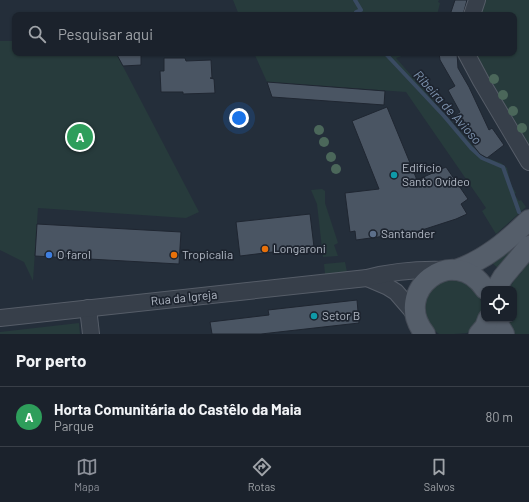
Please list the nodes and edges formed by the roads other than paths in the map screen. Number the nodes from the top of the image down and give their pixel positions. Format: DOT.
graph roads {
  1 [pos="477,0"];
  2 [pos="473,12"];
  3 [pos="468,56"];
  4 [pos="529,162"];
  5 [pos="529,220"];
  6 [pos="529,246"];
  7 [pos="451,270"];
  8 [pos="367,278"];
  9 [pos="483,286"];
  10 [pos="498,286"];
  11 [pos="88,308"];
  12 [pos="0,318"];
  13 [pos="487,322"];
  14 [pos="496,322"];
  15 [pos="419,326"];
  16 [pos="91,334"];
  17 [pos="479,334"];
  18 [pos="504,334"];
  1 -- 2 [label="street"];
  3 -- 4 [label="street"];
  5 -- 7 [label="main road"];
  6 -- 10 [label="main road"];
  7 -- 8 [label="street, Rua da Igreja"];
  7 -- 9 [label="main road"];
  7 -- 15 [label="main road"];
  8 -- 11 [label="street, Rua da Igreja"];
  8 -- 15 [label="street, Rua da Igreja"];
  11 -- 12 [label="street, Rua da Igreja"];
  11 -- 16 [label="street"];
  13 -- 17 [label="main road"];
  14 -- 18 [label="main road"];
}
